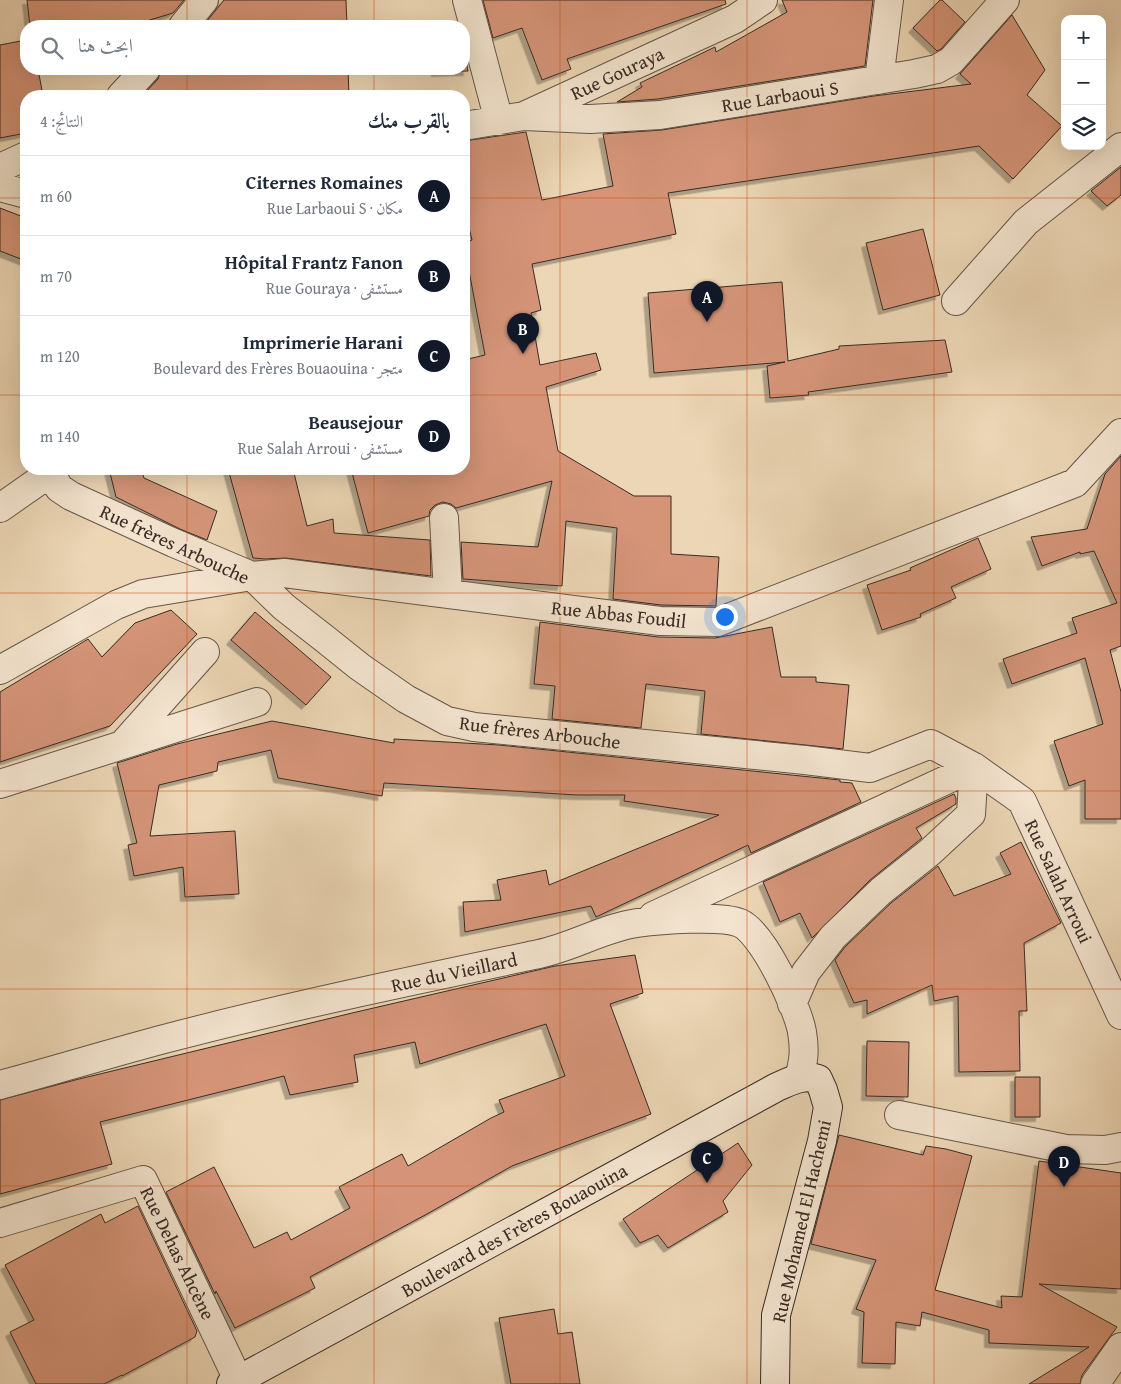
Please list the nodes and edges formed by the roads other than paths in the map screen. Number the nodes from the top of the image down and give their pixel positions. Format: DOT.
graph roads {
  1 [pos="204,0"];
  2 [pos="467,0"];
  3 [pos="764,0"];
  4 [pos="889,0"];
  5 [pos="1005,0"];
  6 [pos="188,20"];
  7 [pos="140,75"];
  8 [pos="879,80"];
  9 [pos="126,90"];
  10 [pos="511,118"];
  11 [pos="470,125"];
  12 [pos="1121,146"];
  13 [pos="20,159"];
  14 [pos="0,168"];
  15 [pos="0,187"];
  16 [pos="20,192"];
  17 [pos="956,301"];
  18 [pos="1121,433"];
  19 [pos="44,475"];
  20 [pos="51,475"];
  21 [pos="0,508"];
  22 [pos="444,518"];
  23 [pos="174,544"];
  24 [pos="252,576"];
  25 [pos="176,588"];
  26 [pos="448,594"];
  27 [pos="205,652"];
  28 [pos="0,670"];
  29 [pos="257,702"];
  30 [pos="124,744"];
  31 [pos="974,767"];
  32 [pos="0,784"];
  33 [pos="637,923"];
  34 [pos="792,1004"];
  35 [pos="1121,1015"];
  36 [pos="799,1078"];
  37 [pos="0,1085"];
  38 [pos="899,1115"];
  39 [pos="1121,1147"];
  40 [pos="0,1223"];
  41 [pos="1121,1347"];
  42 [pos="236,1383"];
  43 [pos="774,1384"];
  44 [pos="1095,1384"];
  1 -- 6 [label="street"];
  2 -- 10 [label="street"];
  3 -- 10 [label="street, Rue Gouraya"];
  4 -- 8 [label="street"];
  5 -- 8 [label="street, Rue Larbaoui S"];
  7 -- 9 [label="street"];
  8 -- 10 [label="street, Rue Larbaoui S"];
  10 -- 11 [label="street, Rue Gouraya"];
  12 -- 17 [label="street"];
  13 -- 14 [label="street"];
  15 -- 16 [label="street"];
  18 -- 26 [label="street, Rue Abbas Foudil"];
  19 -- 21 [label="street"];
  20 -- 23 [label="street, Rue frères Arbouche"];
  22 -- 26 [label="street"];
  23 -- 24 [label="street, Rue frères Arbouche"];
  23 -- 25 [label="street"];
  24 -- 25 [label="street, Rue Abbas Foudil"];
  24 -- 26 [label="street, Rue Abbas Foudil"];
  24 -- 31 [label="street, Rue frères Arbouche"];
  25 -- 28 [label="street, Rue Abbas Foudil"];
  27 -- 30 [label="street"];
  29 -- 30 [label="street"];
  30 -- 32 [label="street"];
  31 -- 33 [label="street"];
  31 -- 34 [label="street"];
  31 -- 35 [label="street, Rue Salah Arroui"];
  33 -- 34 [label="street, Rue du Vieillard"];
  33 -- 37 [label="street, Rue du Vieillard"];
  34 -- 36 [label="street, Rue du Vieillard"];
  36 -- 42 [label="street, Boulevard des Frères Bouaouina"];
  36 -- 43 [label="street, Rue Mohamed El Hachemi"];
  38 -- 39 [label="street"];
  40 -- 42 [label="street, Rue Dehas Ahcène"];
  41 -- 44 [label="street"];
}
